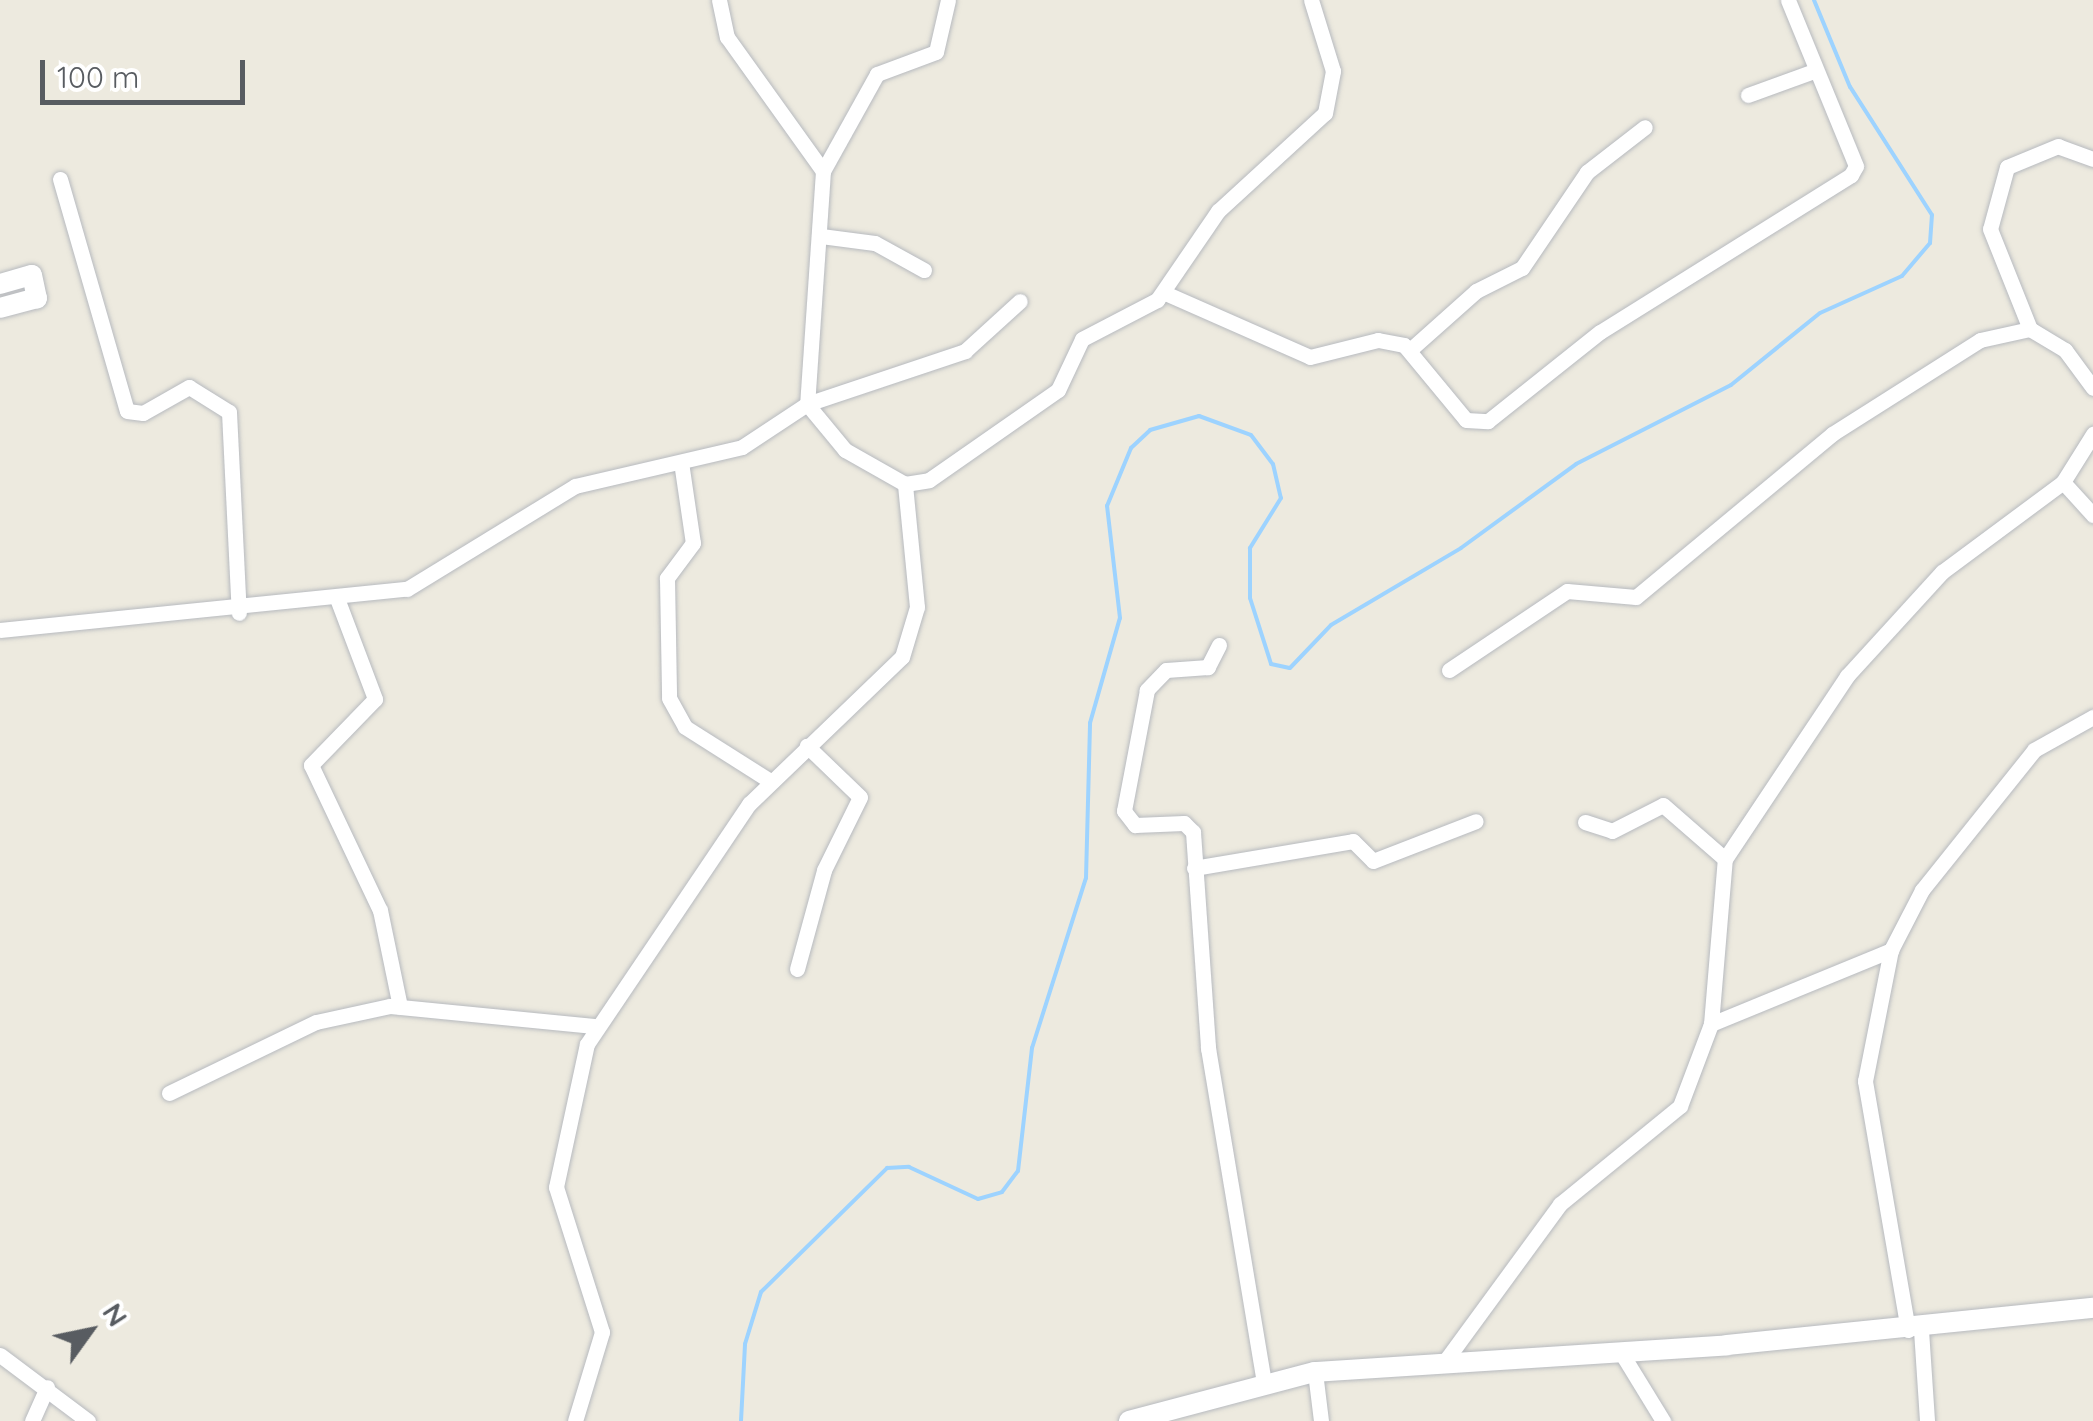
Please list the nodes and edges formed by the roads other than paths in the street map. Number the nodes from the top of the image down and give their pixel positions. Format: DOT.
graph roads {
  1 [pos="718,0"];
  2 [pos="948,0"];
  3 [pos="1312,0"];
  4 [pos="1788,0"];
  5 [pos="1814,70"];
  6 [pos="1748,94"];
  7 [pos="1645,127"];
  8 [pos="2093,159"];
  9 [pos="822,171"];
  10 [pos="60,178"];
  11 [pos="821,236"];
  12 [pos="924,270"];
  13 [pos="0,284"];
  14 [pos="1165,292"];
  15 [pos="1020,300"];
  16 [pos="0,308"];
  17 [pos="2030,328"];
  18 [pos="1411,349"];
  19 [pos="2093,388"];
  20 [pos="807,404"];
  21 [pos="2093,434"];
  22 [pos="681,462"];
  23 [pos="2063,482"];
  24 [pos="904,484"];
  25 [pos="2093,516"];
  26 [pos="338,601"];
  27 [pos="239,613"];
  28 [pos="0,630"];
  29 [pos="1219,645"];
  30 [pos="1449,670"];
  31 [pos="2093,716"];
  32 [pos="807,746"];
  33 [pos="770,781"];
  34 [pos="1476,821"];
  35 [pos="1585,822"];
  36 [pos="1725,859"];
  37 [pos="1194,868"];
  38 [pos="1890,950"];
  39 [pos="797,969"];
  40 [pos="400,1007"];
  41 [pos="1710,1024"];
  42 [pos="594,1026"];
  43 [pos="169,1093"];
  44 [pos="2093,1308"];
  45 [pos="1914,1330"];
  46 [pos="1622,1354"];
  47 [pos="0,1355"];
  48 [pos="1444,1364"];
  49 [pos="1314,1372"];
  50 [pos="1264,1381"];
  51 [pos="47,1387"];
  52 [pos="32,1421"];
  53 [pos="88,1421"];
  54 [pos="575,1421"];
  55 [pos="1129,1421"];
  56 [pos="1322,1421"];
  57 [pos="1663,1421"];
  58 [pos="1927,1421"];
  1 -- 9 [label="street"];
  2 -- 9 [label="street"];
  3 -- 14 [label="street"];
  4 -- 5 [label="street"];
  5 -- 6 [label="street"];
  5 -- 18 [label="street"];
  7 -- 18 [label="street"];
  8 -- 17 [label="street"];
  9 -- 11 [label="street"];
  10 -- 27 [label="street"];
  11 -- 12 [label="street"];
  11 -- 20 [label="street"];
  13 -- 16 [label="street"];
  14 -- 18 [label="street"];
  14 -- 24 [label="street"];
  15 -- 20 [label="street"];
  17 -- 19 [label="street"];
  17 -- 30 [label="street"];
  20 -- 22 [label="street"];
  20 -- 24 [label="street"];
  21 -- 23 [label="street"];
  22 -- 26 [label="street"];
  22 -- 33 [label="street"];
  23 -- 25 [label="street"];
  23 -- 36 [label="street"];
  24 -- 32 [label="street"];
  26 -- 27 [label="street"];
  26 -- 40 [label="street"];
  27 -- 28 [label="street"];
  29 -- 37 [label="street"];
  31 -- 38 [label="street"];
  32 -- 33 [label="street"];
  32 -- 39 [label="street"];
  33 -- 42 [label="street"];
  34 -- 37 [label="street"];
  35 -- 36 [label="street"];
  36 -- 41 [label="street"];
  37 -- 50 [label="street"];
  38 -- 41 [label="street"];
  38 -- 45 [label="street"];
  40 -- 42 [label="street"];
  40 -- 43 [label="street"];
  41 -- 48 [label="street"];
  42 -- 54 [label="street"];
  44 -- 45 [label="street"];
  45 -- 46 [label="street"];
  45 -- 58 [label="street"];
  46 -- 48 [label="street"];
  46 -- 57 [label="street"];
  47 -- 51 [label="street"];
  48 -- 49 [label="street"];
  49 -- 50 [label="street"];
  49 -- 56 [label="street"];
  50 -- 55 [label="street"];
  51 -- 52 [label="street"];
  51 -- 53 [label="street"];
}
